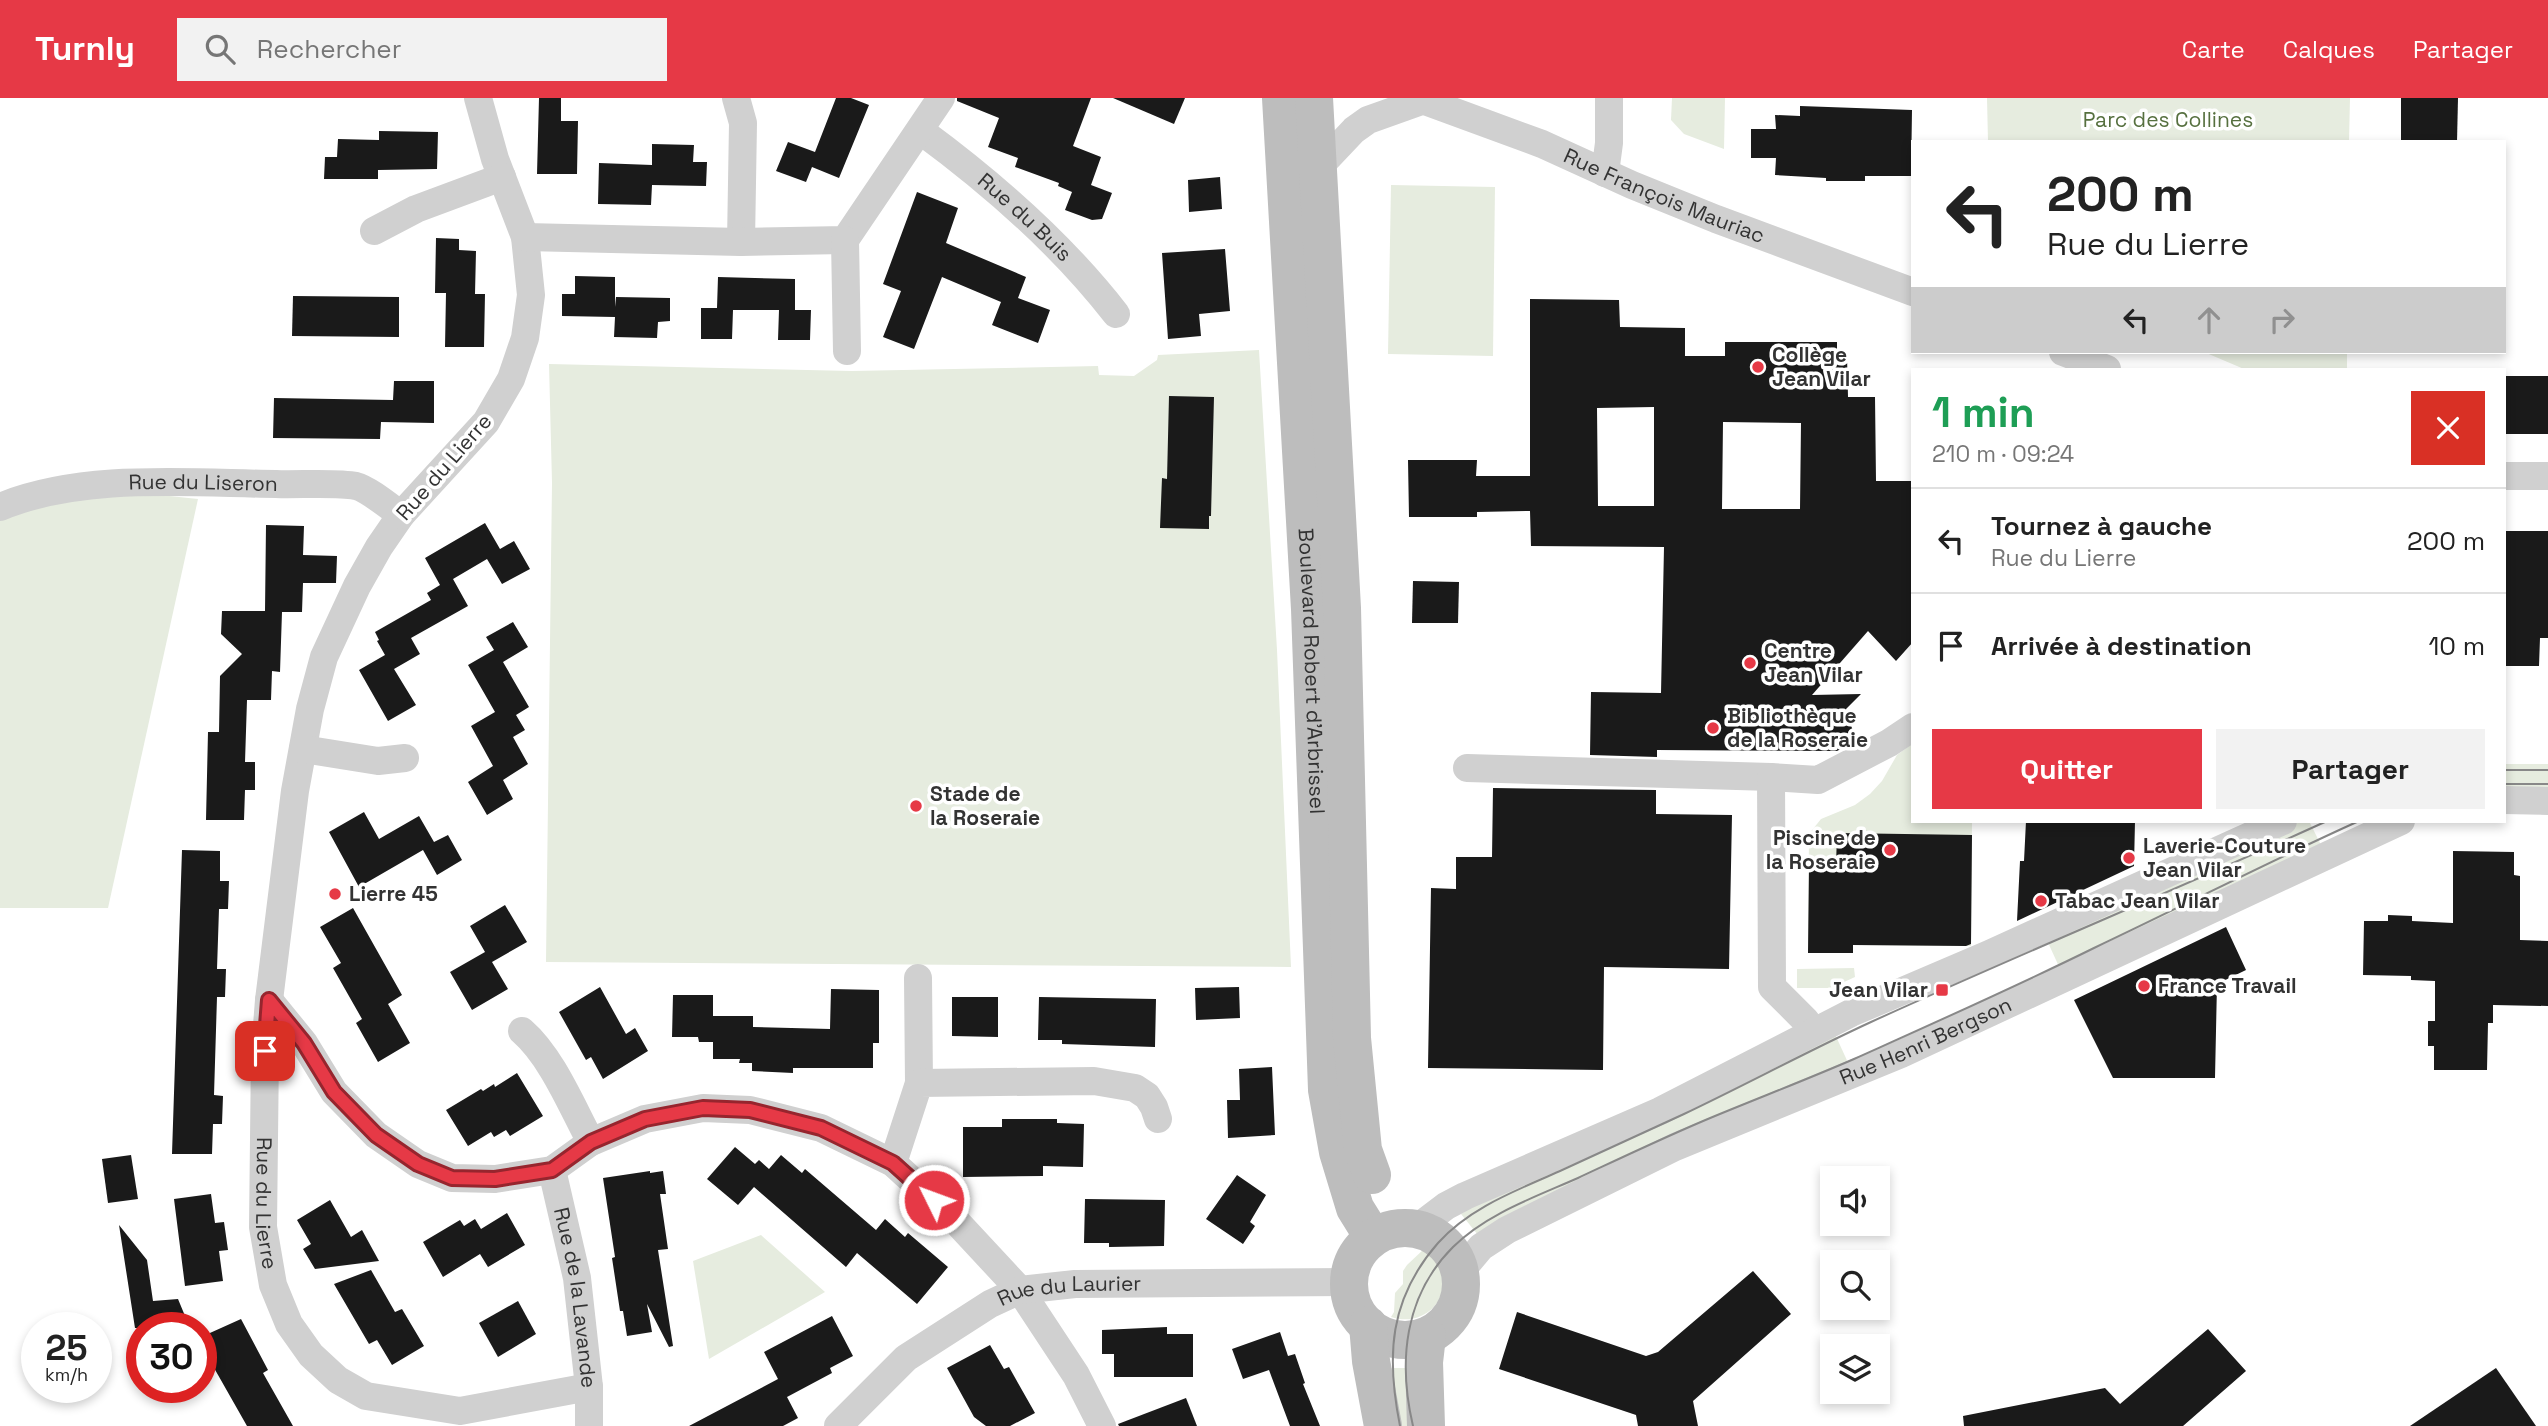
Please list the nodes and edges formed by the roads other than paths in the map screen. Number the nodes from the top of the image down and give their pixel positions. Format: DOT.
graph roads {
  1 [pos="478,98"];
  2 [pos="736,98"];
  3 [pos="941,98"];
  4 [pos="1281,98"];
  5 [pos="1314,98"];
  6 [pos="1609,98"];
  7 [pos="1421,99"];
  8 [pos="921,131"];
  9 [pos="1319,167"];
  10 [pos="1605,173"];
  11 [pos="502,177"];
  12 [pos="374,231"];
  13 [pos="525,237"];
  14 [pos="845,240"];
  15 [pos="741,242"];
  16 [pos="1911,291"];
  17 [pos="1116,314"];
  18 [pos="847,351"];
  19 [pos="2068,354"];
  20 [pos="2104,368"];
  21 [pos="2506,476"];
  22 [pos="2548,476"];
  23 [pos="0,507"];
  24 [pos="401,515"];
  25 [pos="1911,728"];
  26 [pos="303,749"];
  27 [pos="405,758"];
  28 [pos="1467,768"];
  29 [pos="1771,776"];
  30 [pos="2506,800"];
  31 [pos="2548,801"];
  32 [pos="2279,823"];
  33 [pos="2398,823"];
  34 [pos="919,978"];
  35 [pos="269,1000"];
  36 [pos="1806,1021"];
  37 [pos="522,1031"];
  38 [pos="919,1083"];
  39 [pos="1158,1119"];
  40 [pos="591,1142"];
  41 [pos="893,1163"];
  42 [pos="552,1170"];
  43 [pos="1395,1231"];
  44 [pos="1460,1272"];
  45 [pos="1349,1282"];
  46 [pos="1020,1290"];
  47 [pos="1368,1325"];
  48 [pos="1427,1336"];
  49 [pos="589,1387"];
  50 [pos="589,1426"];
  51 [pos="838,1426"];
  52 [pos="1102,1426"];
  53 [pos="1383,1426"];
  54 [pos="1426,1426"];
  1 -- 11 [label="street, Rue du Lierre"];
  2 -- 15 [label="street"];
  3 -- 8 [label="street"];
  4 -- 43 [label="street, Boulevard Robert d'Arbrissel"];
  5 -- 9 [label="street, Boulevard Robert d'Arbrissel"];
  6 -- 10 [label="street"];
  7 -- 9 [label="street"];
  7 -- 10 [label="street, Rue François Mauriac"];
  8 -- 14 [label="street"];
  8 -- 17 [label="street, Rue du Buis"];
  9 -- 43 [label="street, Boulevard Robert d'Arbrissel"];
  10 -- 16 [label="street, Rue François Mauriac"];
  11 -- 12 [label="street"];
  11 -- 13 [label="street, Rue du Lierre"];
  13 -- 15 [label="street"];
  13 -- 24 [label="street, Rue du Lierre"];
  14 -- 15 [label="street"];
  14 -- 18 [label="street"];
  19 -- 20 [label="street"];
  21 -- 22 [label="street"];
  23 -- 24 [label="street, Rue du Liseron"];
  24 -- 26 [label="street, Rue du Lierre"];
  25 -- 29 [label="street"];
  26 -- 27 [label="street"];
  26 -- 35 [label="street, Rue du Lierre"];
  28 -- 29 [label="street"];
  29 -- 36 [label="street"];
  30 -- 31 [label="street"];
  32 -- 43 [label="street"];
  33 -- 44 [label="street, Rue Henri Bergson"];
  34 -- 38 [label="street"];
  35 -- 42 [label="street"];
  35 -- 49 [label="street, Rue du Lierre"];
  37 -- 40 [label="street"];
  38 -- 39 [label="street"];
  38 -- 41 [label="street"];
  40 -- 41 [label="street"];
  40 -- 42 [label="street"];
  41 -- 46 [label="street"];
  42 -- 49 [label="street, Rue de la Lavande"];
  43 -- 44 [label="street"];
  43 -- 45 [label="street"];
  44 -- 48 [label="street"];
  45 -- 46 [label="street, Rue du Laurier"];
  45 -- 47 [label="street"];
  46 -- 51 [label="street, Rue du Laurier"];
  46 -- 52 [label="street"];
  47 -- 48 [label="street"];
  47 -- 53 [label="street"];
  48 -- 54 [label="street"];
  49 -- 50 [label="street, Rue de la Lavande"];
}
